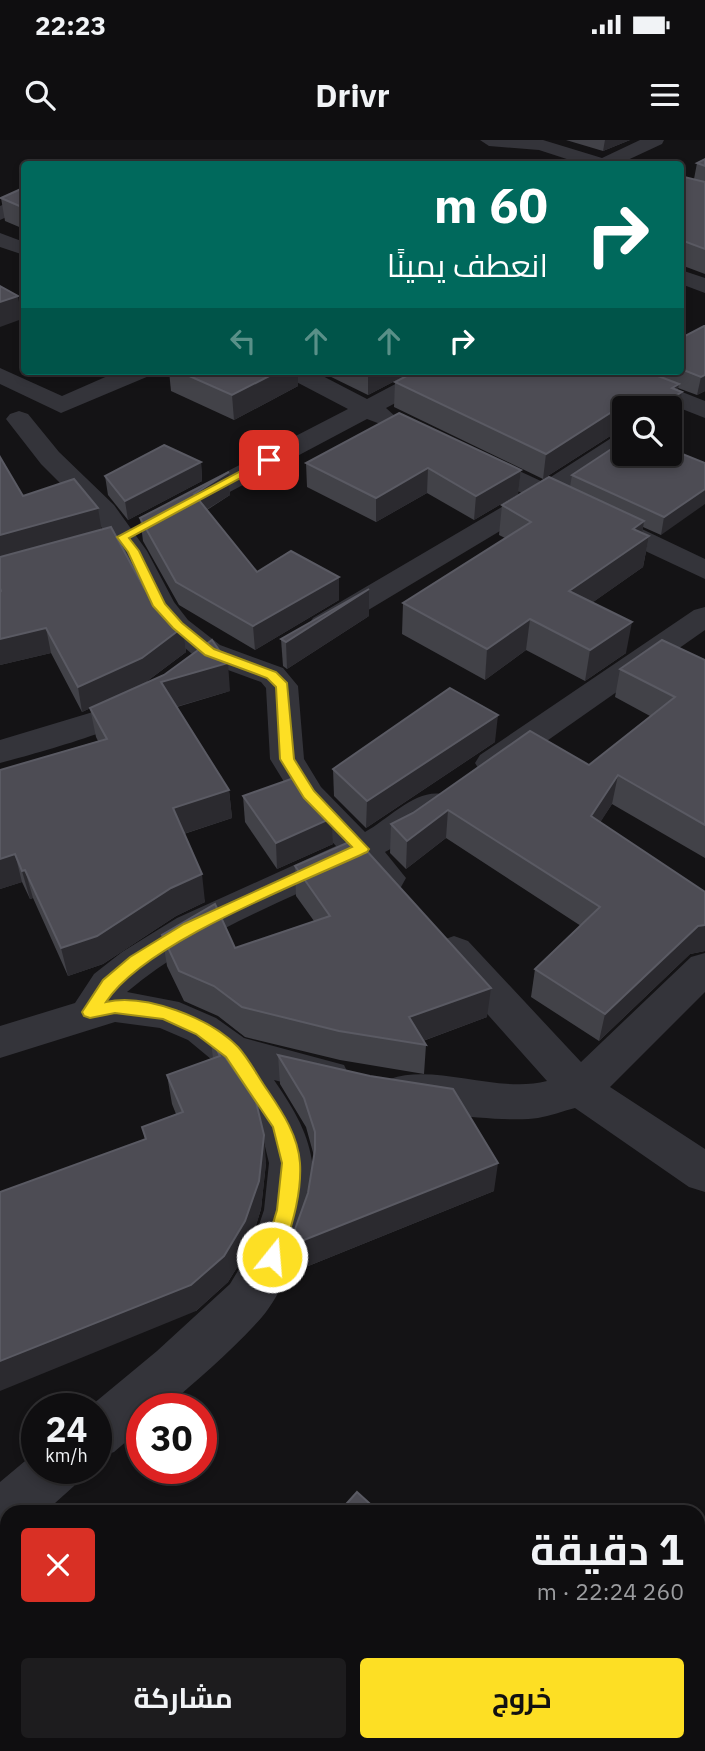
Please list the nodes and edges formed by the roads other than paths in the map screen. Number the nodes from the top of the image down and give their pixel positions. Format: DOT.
graph roads {
  1 [pos="489,140"];
  2 [pos="655,140"];
  3 [pos="546,143"];
  4 [pos="592,161"];
  5 [pos="611,161"];
  6 [pos="21,203"];
  7 [pos="0,214"];
  8 [pos="0,239"];
  9 [pos="21,248"];
  10 [pos="684,278"];
  11 [pos="705,286"];
  12 [pos="0,375"];
  13 [pos="131,375"];
  14 [pos="302,375"];
  15 [pos="431,375"];
  16 [pos="618,375"];
  17 [pos="691,403"];
  18 [pos="61,405"];
  19 [pos="367,409"];
  20 [pos="9,422"];
  21 [pos="402,426"];
  22 [pos="450,448"];
  23 [pos="612,449"];
  24 [pos="545,493"];
  25 [pos="132,530"];
  26 [pos="705,570"];
  27 [pos="705,616"];
  28 [pos="277,653"];
  29 [pos="189,670"];
  30 [pos="0,752"];
  31 [pos="362,849"];
  32 [pos="407,899"];
  33 [pos="435,929"];
  34 [pos="705,968"];
  35 [pos="90,1012"];
  36 [pos="0,1042"];
  37 [pos="232,1052"];
  38 [pos="580,1090"];
  39 [pos="705,1173"];
  40 [pos="112,1420"];
  41 [pos="38,1484"];
  42 [pos="15,1505"];
  1 -- 3 [label="street"];
  2 -- 5 [label="street"];
  3 -- 4 [label="street"];
  6 -- 7 [label="street"];
  8 -- 9 [label="street"];
  10 -- 11 [label="street"];
  12 -- 18 [label="street"];
  13 -- 18 [label="street"];
  14 -- 19 [label="street"];
  15 -- 19 [label="street"];
  16 -- 17 [label="street"];
  18 -- 20 [label="street"];
  19 -- 21 [label="street"];
  19 -- 25 [label="street"];
  20 -- 25 [label="street"];
  22 -- 24 [label="street"];
  23 -- 24 [label="street"];
  24 -- 26 [label="street"];
  24 -- 28 [label="street"];
  25 -- 29 [label="street"];
  27 -- 31 [label="street"];
  28 -- 29 [label="street"];
  28 -- 31 [label="street"];
  29 -- 30 [label="street"];
  31 -- 32 [label="street"];
  31 -- 35 [label="street"];
  33 -- 38 [label="street"];
  34 -- 38 [label="street"];
  35 -- 36 [label="street"];
  35 -- 37 [label="street"];
  37 -- 38 [label="street"];
  37 -- 40 [label="street"];
  38 -- 39 [label="street"];
  41 -- 42 [label="street"];
}
